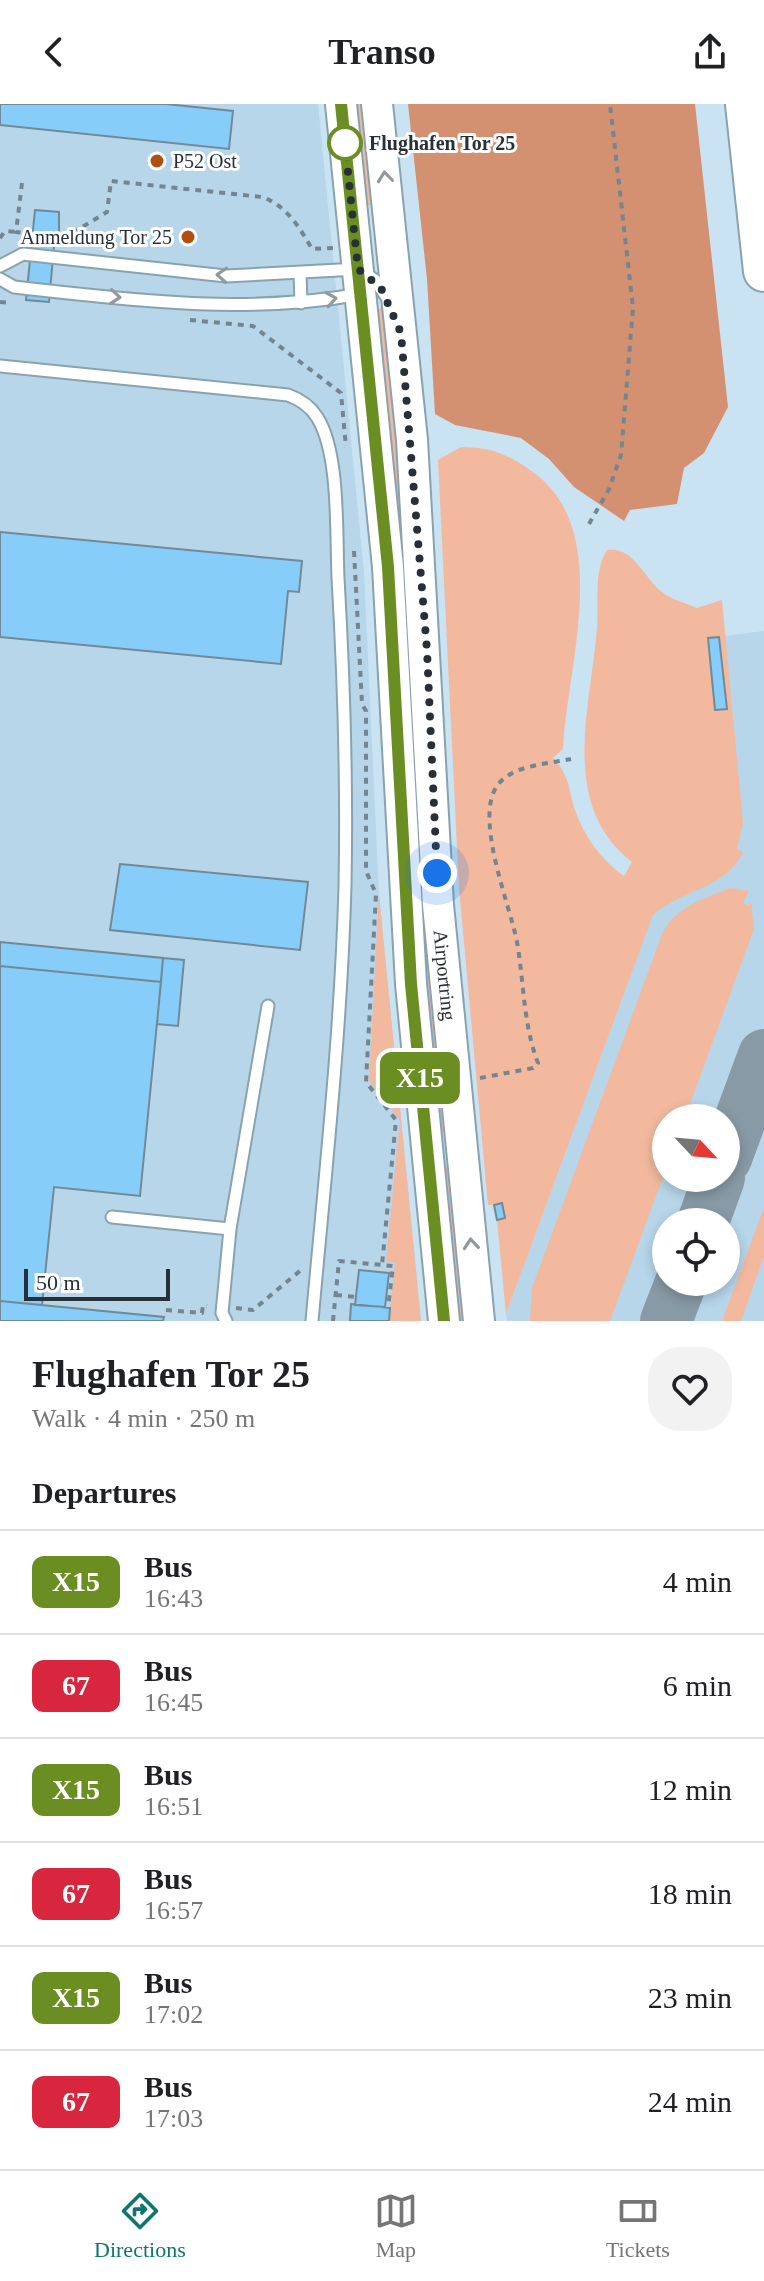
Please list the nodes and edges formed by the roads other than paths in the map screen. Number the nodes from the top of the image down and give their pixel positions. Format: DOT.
graph roads {
  1 [pos="341,104"];
  2 [pos="377,104"];
  3 [pos="746,104"];
  4 [pos="392,250"];
  5 [pos="0,266"];
  6 [pos="764,271"];
  7 [pos="300,273"];
  8 [pos="358,273"];
  9 [pos="0,279"];
  10 [pos="301,303"];
  11 [pos="401,333"];
  12 [pos="0,366"];
  13 [pos="268,1006"];
  14 [pos="112,1217"];
  15 [pos="230,1229"];
  16 [pos="226,1321"];
  17 [pos="312,1321"];
  18 [pos="444,1321"];
  19 [pos="479,1321"];
  1 -- 8 [label="street, Airportring"];
  4 -- 2 [label="street, Airportring, one-way"];
  3 -- 6 [label="highway"];
  4 -- 8 [label="lane"];
  4 -- 11 [label="street, Airportring"];
  7 -- 5 [label="lane, one-way"];
  7 -- 8 [label="lane"];
  7 -- 10 [label="lane"];
  10 -- 8 [label="lane, one-way"];
  8 -- 11 [label="lane"];
  8 -- 18 [label="street, Airportring"];
  9 -- 10 [label="lane, one-way"];
  19 -- 11 [label="street, Airportring, one-way"];
  12 -- 17 [label="lane"];
  13 -- 15 [label="lane"];
  14 -- 15 [label="lane"];
  15 -- 16 [label="lane"];
}
